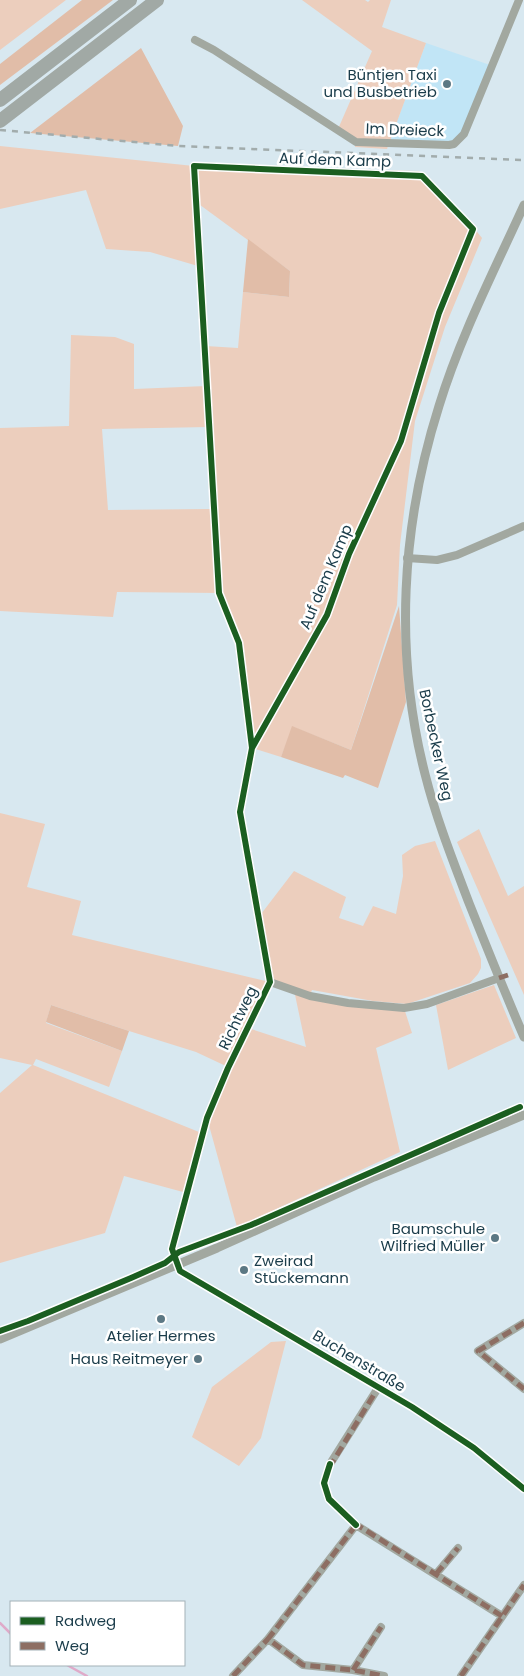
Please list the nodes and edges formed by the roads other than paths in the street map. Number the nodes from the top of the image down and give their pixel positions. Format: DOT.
graph roads {
  1 [pos="130,0"];
  2 [pos="157,0"];
  3 [pos="519,0"];
  4 [pos="195,40"];
  5 [pos="0,100"];
  6 [pos="0,121"];
  7 [pos="524,204"];
  8 [pos="524,526"];
  9 [pos="407,558"];
  10 [pos="252,748"];
  11 [pos="499,978"];
  12 [pos="270,982"];
  13 [pos="524,1037"];
  14 [pos="524,1115"];
  15 [pos="176,1264"];
  16 [pos="524,1323"];
  17 [pos="0,1339"];
  18 [pos="378,1388"];
  19 [pos="524,1389"];
  20 [pos="330,1464"];
  21 [pos="524,1489"];
  22 [pos="458,1548"];
  23 [pos="436,1574"];
  24 [pos="524,1585"];
  25 [pos="502,1616"];
  26 [pos="381,1627"];
  27 [pos="268,1639"];
  28 [pos="354,1670"];
  29 [pos="233,1676"];
  30 [pos="384,1676"];
  31 [pos="461,1676"];
  1 -- 5 [label="highway"];
  2 -- 6 [label="highway"];
  3 -- 4 [label="street, Im Dreieck"];
  7 -- 9 [label="street, Borbecker Weg"];
  8 -- 9 [label="street"];
  9 -- 11 [label="street, Borbecker Weg"];
  10 -- 10 [label="street, Auf dem Kamp"];
  10 -- 12 [label="street, Richtweg"];
  11 -- 12 [label="street"];
  11 -- 13 [label="street, Borbecker Weg"];
  12 -- 15 [label="street, Richtweg"];
  14 -- 15 [label="street"];
  15 -- 17 [label="street"];
  15 -- 18 [label="street, Buchenstraße"];
  16 -- 19 [label="street"];
  18 -- 20 [label="street, Buchenstraße"];
  18 -- 21 [label="street, Buchenstraße"];
  22 -- 23 [label="street"];
  23 -- 25 [label="street"];
  23 -- 27 [label="street"];
  24 -- 25 [label="street"];
  25 -- 31 [label="street"];
  26 -- 28 [label="street"];
  27 -- 28 [label="street"];
  27 -- 29 [label="street"];
  28 -- 30 [label="street"];
}
